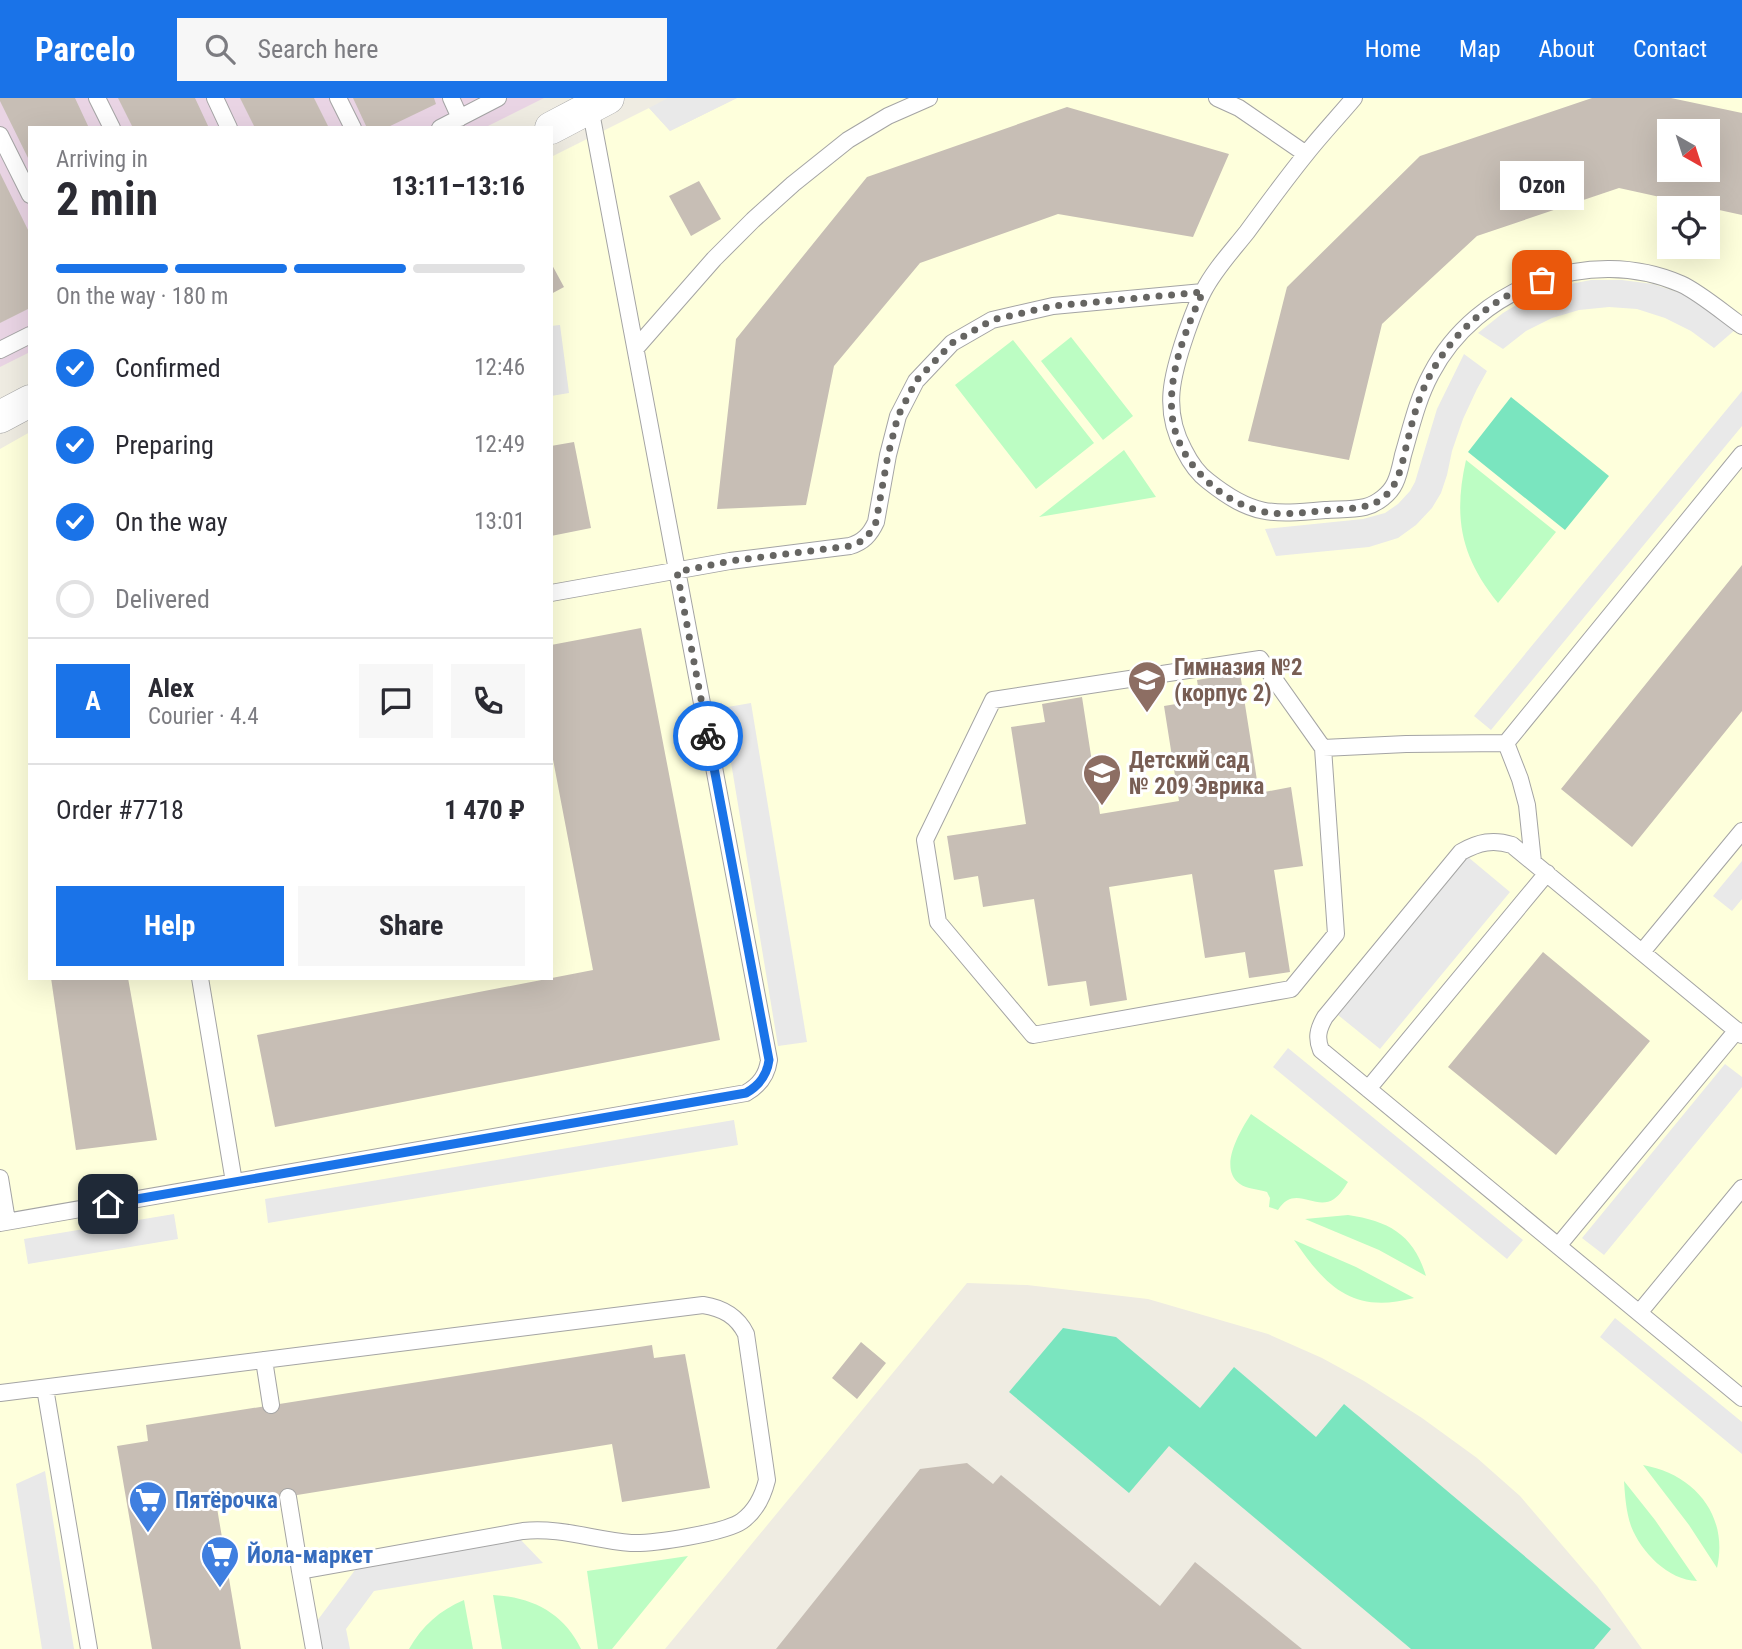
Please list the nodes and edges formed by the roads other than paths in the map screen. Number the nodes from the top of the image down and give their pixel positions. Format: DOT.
graph roads {
  1 [pos="97,98"];
  2 [pos="215,98"];
  3 [pos="338,98"];
  4 [pos="450,98"];
  5 [pos="498,98"];
  6 [pos="929,98"];
  7 [pos="1217,98"];
  8 [pos="1354,98"];
  9 [pos="599,103"];
  10 [pos="460,118"];
  11 [pos="111,126"];
  12 [pos="228,126"];
  13 [pos="352,126"];
  14 [pos="444,126"];
  15 [pos="553,127"];
  16 [pos="0,135"];
  17 [pos="1306,154"];
  18 [pos="28,191"];
  19 [pos="1203,292"];
  20 [pos="1742,326"];
  21 [pos="28,336"];
  22 [pos="636,348"];
  23 [pos="0,350"];
  24 [pos="28,402"];
  25 [pos="0,417"];
  26 [pos="1742,454"];
  27 [pos="677,572"];
  28 [pos="553,593"];
  29 [pos="1506,743"];
  30 [pos="1323,748"];
  31 [pos="1742,831"];
  32 [pos="1533,862"];
  33 [pos="1547,873"];
  34 [pos="1642,952"];
  35 [pos="200,980"];
  36 [pos="1739,1032"];
  37 [pos="1368,1089"];
  38 [pos="0,1178"];
  39 [pos="234,1182"];
  40 [pos="1742,1188"];
  41 [pos="4,1222"];
  42 [pos="1558,1246"];
  43 [pos="1639,1313"];
  44 [pos="264,1360"];
  45 [pos="45,1388"];
  46 [pos="0,1393"];
  47 [pos="1742,1398"];
  48 [pos="271,1405"];
  49 [pos="288,1497"];
  50 [pos="300,1571"];
  51 [pos="89,1649"];
  52 [pos="314,1649"];
  1 -- 11 [label="lane"];
  2 -- 12 [label="lane"];
  3 -- 13 [label="lane"];
  4 -- 10 [label="lane"];
  5 -- 10 [label="lane"];
  6 -- 22 [label="lane"];
  7 -- 17 [label="lane"];
  8 -- 17 [label="lane"];
  9 -- 15 [label="street"];
  9 -- 22 [label="lane"];
  10 -- 14 [label="lane"];
  16 -- 18 [label="lane"];
  17 -- 19 [label="lane"];
  19 -- 20 [label="lane"];
  19 -- 27 [label="lane"];
  21 -- 23 [label="lane"];
  22 -- 27 [label="lane"];
  24 -- 25 [label="street"];
  26 -- 29 [label="lane"];
  27 -- 28 [label="lane"];
  27 -- 39 [label="lane"];
  29 -- 30 [label="lane"];
  29 -- 32 [label="lane"];
  30 -- 30 [label="lane"];
  31 -- 34 [label="lane"];
  32 -- 33 [label="lane"];
  32 -- 37 [label="lane"];
  33 -- 34 [label="lane"];
  33 -- 37 [label="lane"];
  34 -- 36 [label="lane"];
  35 -- 39 [label="lane"];
  36 -- 42 [label="lane"];
  37 -- 42 [label="lane"];
  38 -- 41 [label="lane"];
  39 -- 41 [label="lane"];
  40 -- 43 [label="lane"];
  42 -- 43 [label="lane"];
  43 -- 47 [label="lane"];
  44 -- 45 [label="lane"];
  44 -- 48 [label="lane"];
  44 -- 50 [label="lane"];
  45 -- 46 [label="lane"];
  45 -- 51 [label="lane"];
  49 -- 50 [label="lane"];
  50 -- 52 [label="lane"];
}
